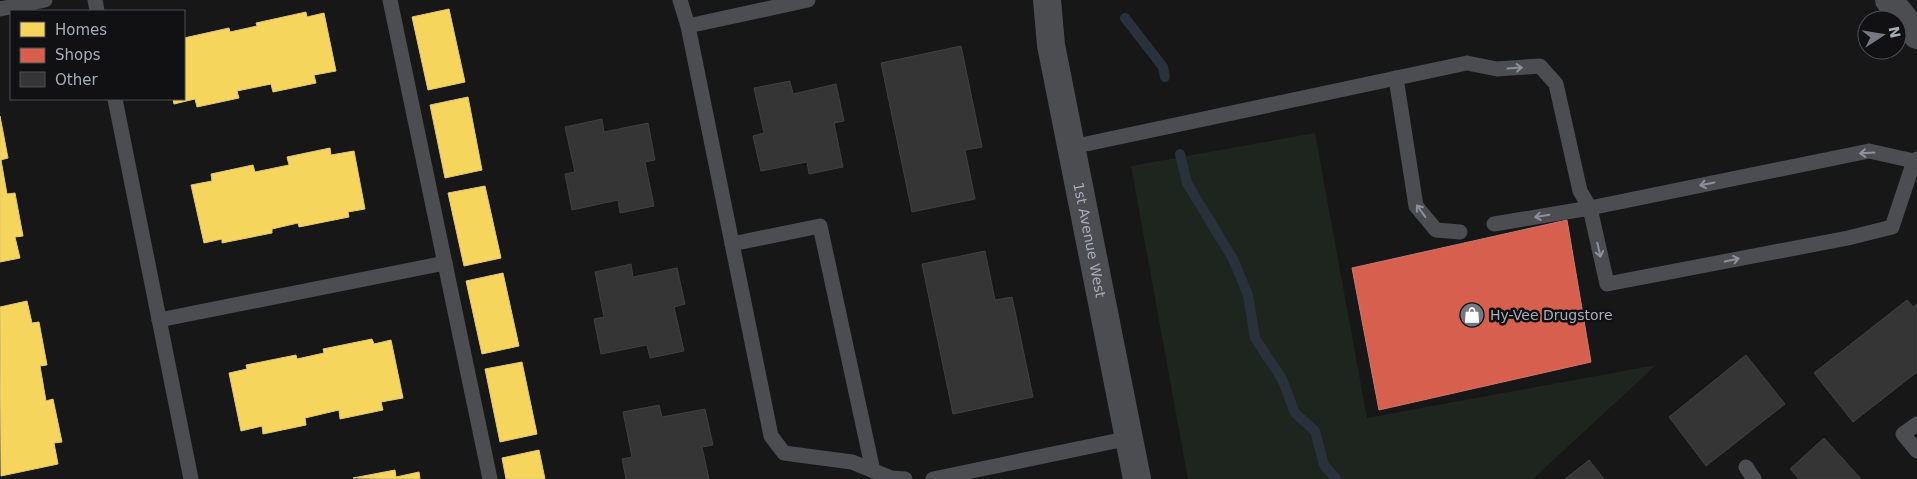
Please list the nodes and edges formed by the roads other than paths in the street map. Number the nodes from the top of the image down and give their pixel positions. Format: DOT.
graph roads {
  1 [pos="45,0"];
  2 [pos="390,0"];
  3 [pos="680,0"];
  4 [pos="808,0"];
  5 [pos="1047,0"];
  6 [pos="1889,0"];
  7 [pos="0,9"];
  8 [pos="688,26"];
  9 [pos="1917,35"];
  10 [pos="1396,78"];
  11 [pos="114,100"];
  12 [pos="1072,147"];
  13 [pos="1916,160"];
  14 [pos="1590,208"];
  15 [pos="1494,224"];
  16 [pos="1460,232"];
  17 [pos="732,244"];
  18 [pos="445,263"];
  19 [pos="159,320"];
  20 [pos="1917,424"];
  21 [pos="1130,438"];
  22 [pos="1917,451"];
  23 [pos="873,471"];
  24 [pos="191,479"];
  25 [pos="490,479"];
  26 [pos="905,479"];
  27 [pos="933,479"];
  28 [pos="1137,479"];
  1 -- 7 [label="lane"];
  2 -- 18 [label="lane"];
  3 -- 8 [label="lane"];
  4 -- 8 [label="lane"];
  5 -- 12 [label="street, 1st Avenue West"];
  6 -- 9 [label="street"];
  8 -- 17 [label="lane"];
  10 -- 12 [label="lane"];
  10 -- 14 [label="lane, one-way"];
  16 -- 10 [label="lane, one-way"];
  11 -- 19 [label="lane"];
  12 -- 21 [label="street, 1st Avenue West"];
  13 -- 14 [label="lane, one-way"];
  14 -- 13 [label="lane, one-way"];
  14 -- 15 [label="lane, one-way"];
  17 -- 23 [label="lane"];
  17 -- 23 [label="lane"];
  18 -- 19 [label="lane"];
  18 -- 25 [label="lane"];
  19 -- 24 [label="lane"];
  20 -- 22 [label="lane"];
  21 -- 27 [label="lane"];
  21 -- 28 [label="street, 1st Avenue West"];
  23 -- 26 [label="lane"];
}
